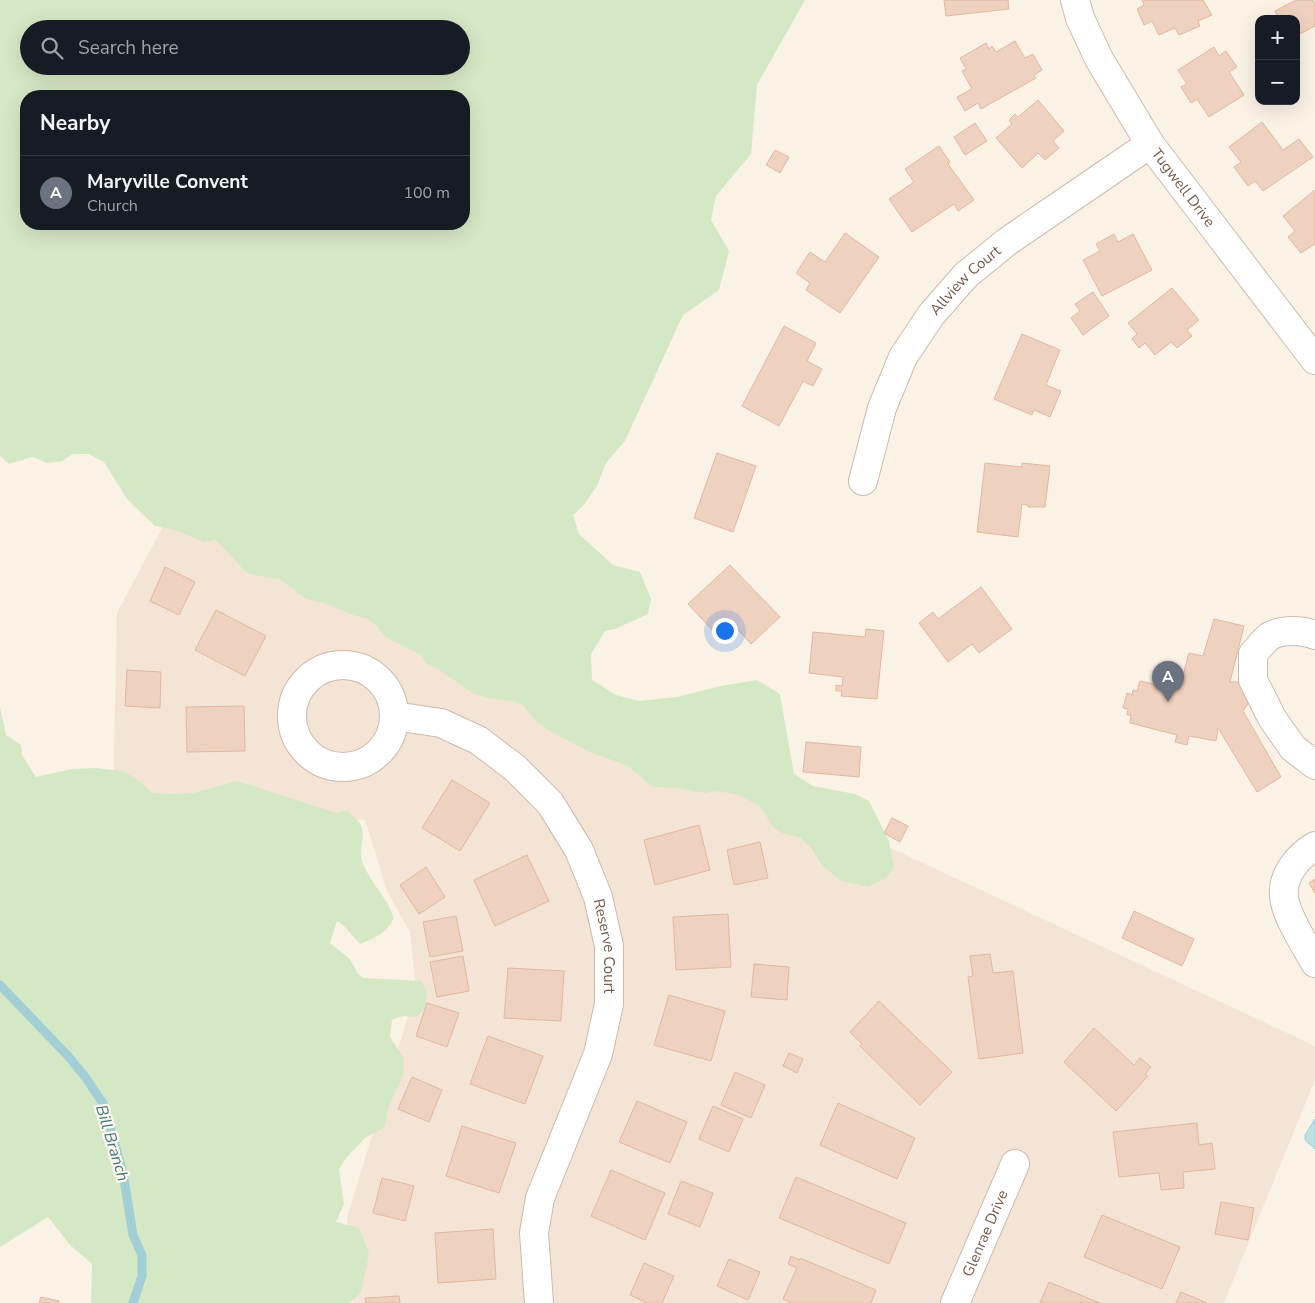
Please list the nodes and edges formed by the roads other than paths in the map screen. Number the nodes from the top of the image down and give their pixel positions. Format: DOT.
graph roads {
  1 [pos="1076,0"];
  2 [pos="1150,144"];
  3 [pos="1315,360"];
  4 [pos="862,481"];
  5 [pos="1315,634"];
  6 [pos="394,716"];
  7 [pos="1315,765"];
  8 [pos="1315,846"];
  9 [pos="1315,963"];
  10 [pos="1015,1164"];
  11 [pos="539,1303"];
  12 [pos="955,1303"];
  1 -- 2 [label="street, Tugwell Drive"];
  2 -- 3 [label="street, Tugwell Drive"];
  2 -- 4 [label="street, Allview Court"];
  5 -- 7 [label="street"];
  6 -- 11 [label="street, Reserve Court"];
  8 -- 9 [label="street"];
  10 -- 12 [label="street, Glenrae Drive"];
}
